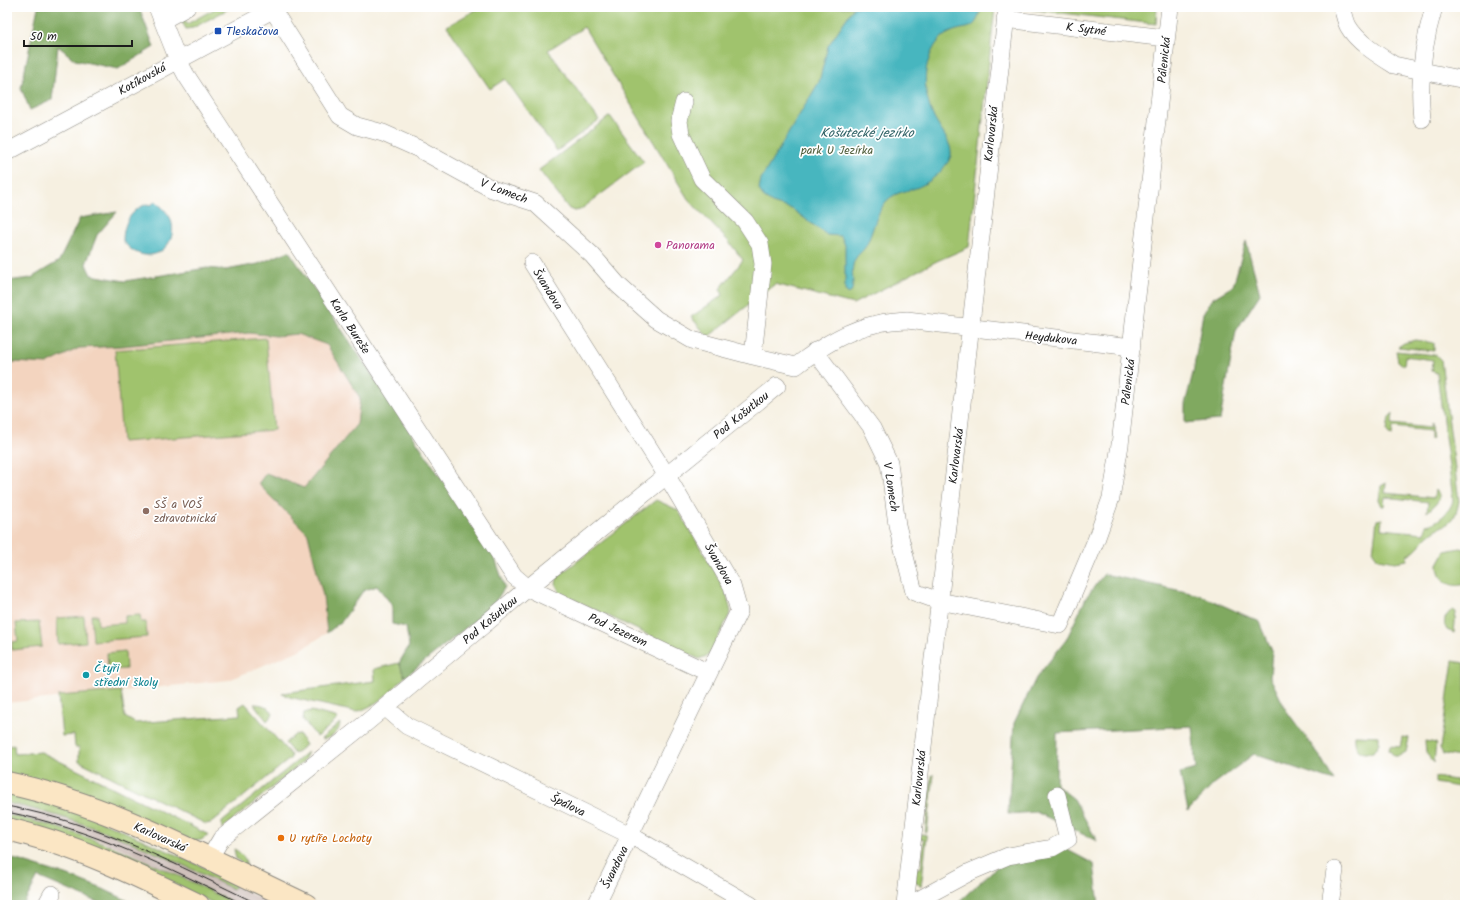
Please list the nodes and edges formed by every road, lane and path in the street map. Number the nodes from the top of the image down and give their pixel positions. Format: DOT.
graph roads {
  1 [pos="187,7"];
  2 [pos="1170,7"];
  3 [pos="1342,7"];
  4 [pos="1434,7"];
  5 [pos="275,8"];
  6 [pos="1006,13"];
  7 [pos="160,14"];
  8 [pos="1166,38"];
  9 [pos="178,60"];
  10 [pos="1421,70"];
  11 [pos="1465,80"];
  12 [pos="684,102"];
  13 [pos="1422,119"];
  14 [pos="7,152"];
  15 [pos="532,263"];
  16 [pos="970,329"];
  17 [pos="1132,347"];
  18 [pos="815,351"];
  19 [pos="753,356"];
  20 [pos="778,386"];
  21 [pos="667,476"];
  22 [pos="528,588"];
  23 [pos="939,601"];
  24 [pos="709,673"];
  25 [pos="385,707"];
  26 [pos="7,783"];
  27 [pos="1057,795"];
  28 [pos="7,828"];
  29 [pos="630,835"];
  30 [pos="209,859"];
  31 [pos="1335,870"];
  32 [pos="198,905"];
  33 [pos="306,905"];
  34 [pos="596,905"];
  35 [pos="751,905"];
  36 [pos="905,905"];
  37 [pos="909,905"];
  38 [pos="1330,905"];
  1 -- 7 [label="street"];
  2 -- 8 [label="street, Pálenická"];
  3 -- 10 [label="street"];
  4 -- 10 [label="street"];
  5 -- 9 [label="street, Kotíkovská"];
  5 -- 19 [label="street, V Lomech"];
  6 -- 8 [label="street, K Sytné"];
  6 -- 16 [label="street, Karlovarská"];
  7 -- 9 [label="street"];
  8 -- 17 [label="street, Pálenická"];
  9 -- 14 [label="street, Kotíkovská"];
  9 -- 22 [label="street, Karla Bureše"];
  10 -- 11 [label="street"];
  10 -- 13 [label="street"];
  12 -- 19 [label="street"];
  15 -- 21 [label="street, Švandova"];
  16 -- 17 [label="street, Heydukova"];
  16 -- 18 [label="street"];
  16 -- 23 [label="street, Karlovarská"];
  17 -- 23 [label="street, Pálenická"];
  18 -- 19 [label="street, V Lomech"];
  18 -- 23 [label="street, V Lomech"];
  20 -- 21 [label="street, Pod Košutkou"];
  21 -- 22 [label="street, Pod Košutkou"];
  21 -- 24 [label="street, Švandova"];
  22 -- 24 [label="street, Pod Jezerem"];
  22 -- 25 [label="street, Pod Košutkou"];
  23 -- 36 [label="street, Karlovarská"];
  24 -- 29 [label="street, Švandova"];
  25 -- 29 [label="street, Špálova"];
  25 -- 30 [label="street, Pod Košutkou"];
  26 -- 30 [label="main road, Karlovarská"];
  27 -- 37 [label="street"];
  28 -- 32 [label="main road"];
  29 -- 34 [label="street, Švandova"];
  29 -- 35 [label="street, Špálova"];
  30 -- 33 [label="main road, Karlovarská"];
  31 -- 38 [label="street"];
}
